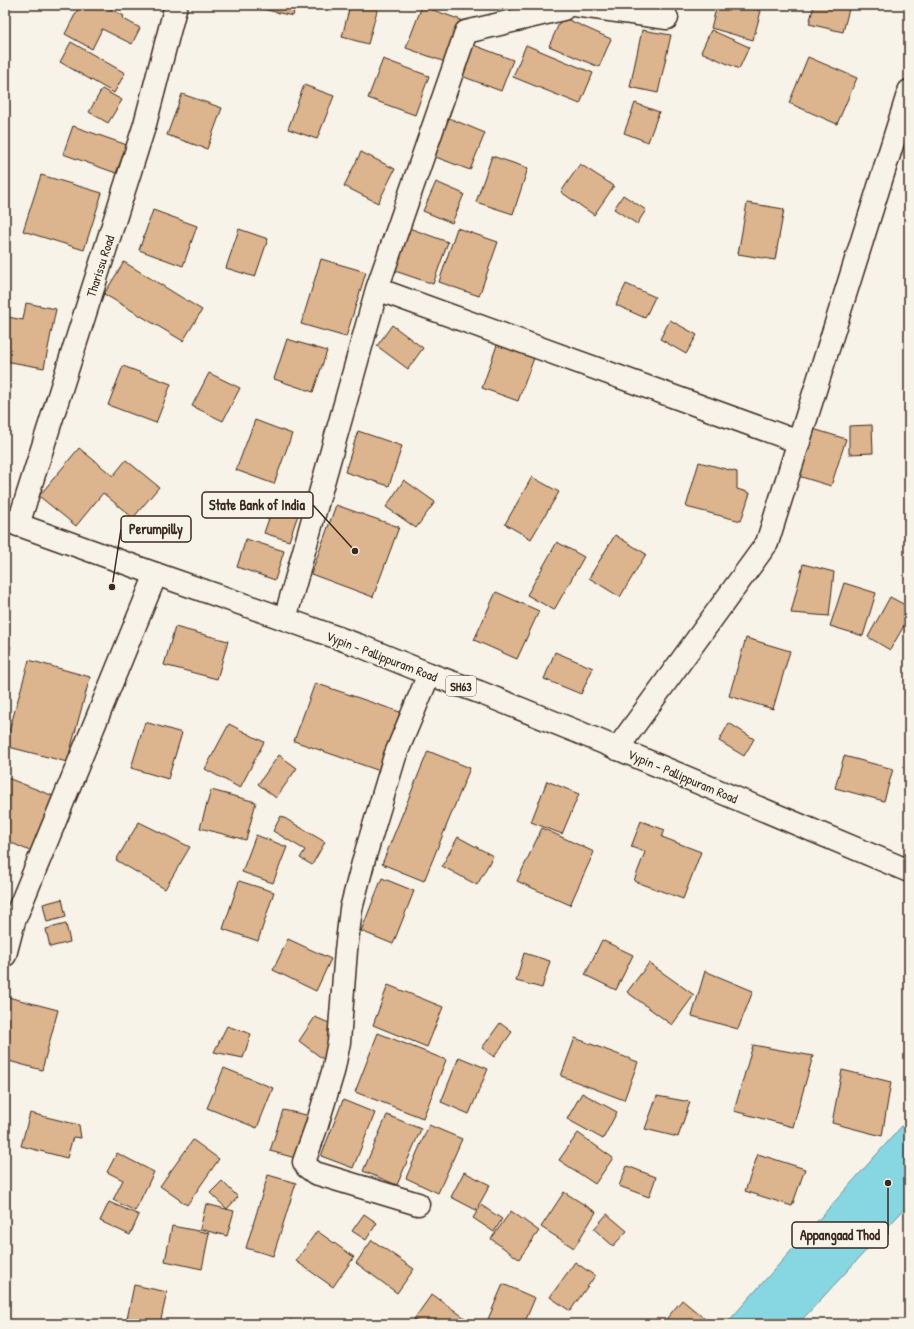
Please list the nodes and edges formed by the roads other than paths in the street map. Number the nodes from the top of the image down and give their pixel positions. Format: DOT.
graph roads {
  1 [pos="176,5"];
  2 [pos="567,6"];
  3 [pos="667,18"];
  4 [pos="909,91"];
  5 [pos="378,289"];
  6 [pos="799,442"];
  7 [pos="12,523"];
  8 [pos="156,574"];
  9 [pos="285,619"];
  10 [pos="429,674"];
  11 [pos="617,749"];
  12 [pos="909,871"];
  13 [pos="5,955"];
  14 [pos="418,1204"];
  1 -- 7 [label="street, Tharissu Road"];
  2 -- 3 [label="street"];
  2 -- 5 [label="street"];
  4 -- 6 [label="street"];
  5 -- 6 [label="street"];
  5 -- 9 [label="street"];
  6 -- 11 [label="street"];
  7 -- 8 [label="street, Vypin - Pallippuram Road / SH63"];
  8 -- 9 [label="street, Vypin - Pallippuram Road / SH63"];
  8 -- 13 [label="street"];
  9 -- 10 [label="street, Vypin - Pallippuram Road / SH63"];
  10 -- 11 [label="street, Vypin - Pallippuram Road / SH63"];
  10 -- 14 [label="street"];
  11 -- 12 [label="street, Vypin - Pallippuram Road / SH63"];
}
